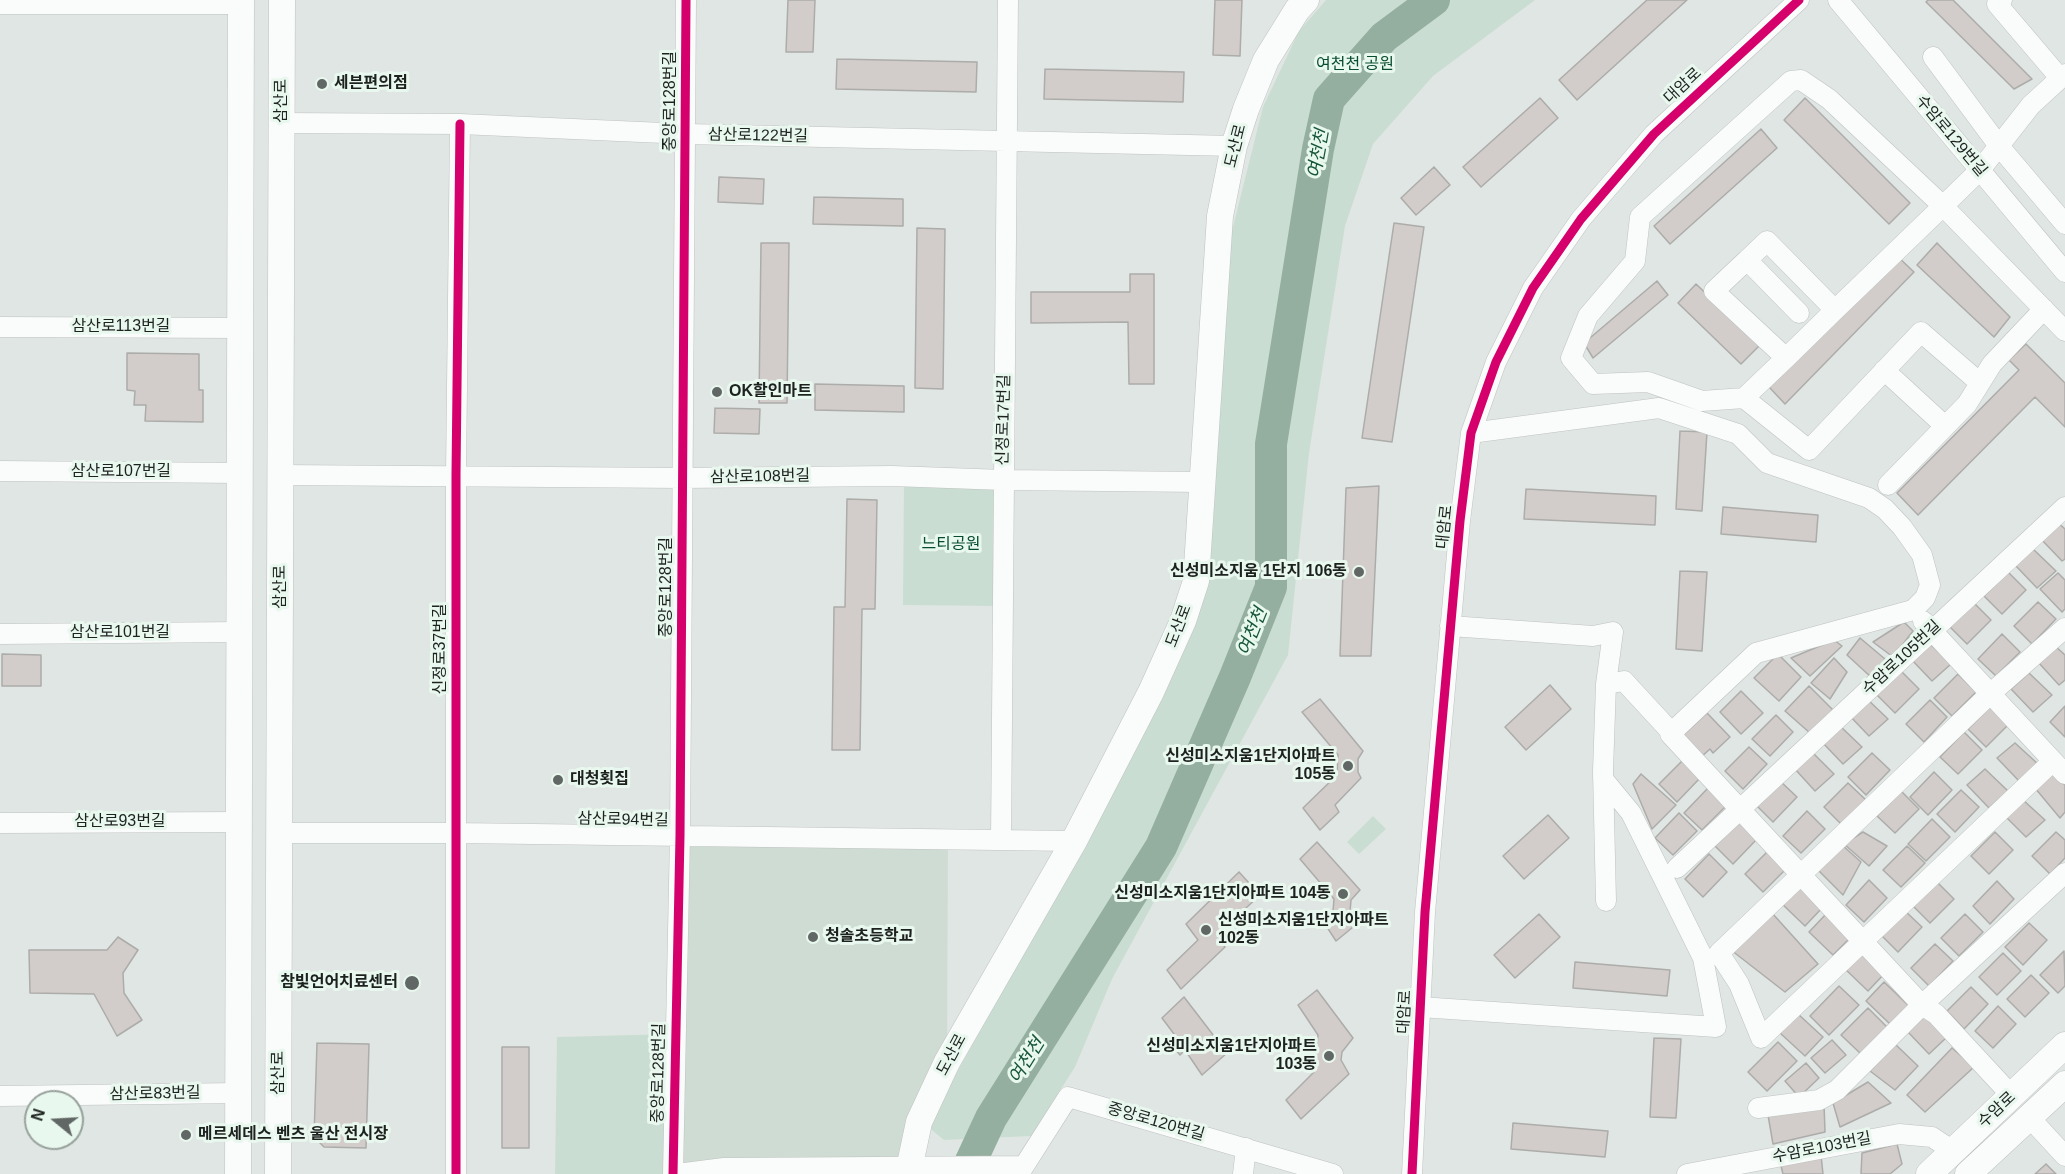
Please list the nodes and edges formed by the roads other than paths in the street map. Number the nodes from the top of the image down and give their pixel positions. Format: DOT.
graph roads {
  1 [pos="282,0"];
  2 [pos="686,0"];
  3 [pos="1008,0"];
  4 [pos="1306,0"];
  5 [pos="1799,0"];
  6 [pos="1838,0"];
  7 [pos="2002,0"];
  8 [pos="241,2"];
  9 [pos="0,4"];
  10 [pos="1933,57"];
  11 [pos="2063,76"];
  12 [pos="282,123"];
  13 [pos="460,124"];
  14 [pos="686,134"];
  15 [pos="1008,141"];
  16 [pos="1234,146"];
  17 [pos="1999,146"];
  18 [pos="1980,170"];
  19 [pos="1943,206"];
  20 [pos="2065,224"];
  21 [pos="1747,260"];
  22 [pos="2065,272"];
  23 [pos="2044,309"];
  24 [pos="1835,310"];
  25 [pos="1799,313"];
  26 [pos="0,327"];
  27 [pos="241,328"];
  28 [pos="2065,331"];
  29 [pos="1786,358"];
  30 [pos="1884,370"];
  31 [pos="1980,383"];
  32 [pos="1744,398"];
  33 [pos="1945,426"];
  34 [pos="1471,433"];
  35 [pos="0,471"];
  36 [pos="241,473"];
  37 [pos="456,474"];
  38 [pos="281,475"];
  39 [pos="683,478"];
  40 [pos="1004,480"];
  41 [pos="1202,482"];
  42 [pos="1888,485"];
  43 [pos="2065,507"];
  44 [pos="1913,610"];
  45 [pos="1450,626"];
  46 [pos="2065,628"];
  47 [pos="1932,630"];
  48 [pos="241,632"];
  49 [pos="0,634"];
  50 [pos="1606,684"];
  51 [pos="1990,694"];
  52 [pos="1671,732"];
  53 [pos="2059,768"];
  54 [pos="1603,779"];
  55 [pos="1740,810"];
  56 [pos="240,822"];
  57 [pos="0,823"];
  58 [pos="280,833"];
  59 [pos="456,833"];
  60 [pos="680,836"];
  61 [pos="1001,840"];
  62 [pos="1074,841"];
  63 [pos="1677,868"];
  64 [pos="2065,873"];
  65 [pos="1801,874"];
  66 [pos="1606,901"];
  67 [pos="1863,941"];
  68 [pos="1922,1005"];
  69 [pos="1420,1007"];
  70 [pos="2065,1045"];
  71 [pos="2065,1084"];
  72 [pos="239,1093"];
  73 [pos="0,1096"];
  74 [pos="2012,1096"];
  75 [pos="1758,1108"];
  76 [pos="2029,1118"];
  77 [pos="1246,1148"];
  78 [pos="1953,1151"];
  79 [pos="2065,1156"];
  80 [pos="909,1170"];
  81 [pos="1021,1170"];
  82 [pos="238,1174"];
  83 [pos="278,1174"];
  84 [pos="456,1174"];
  85 [pos="673,1174"];
  86 [pos="677,1174"];
  87 [pos="1243,1174"];
  88 [pos="1333,1174"];
  89 [pos="1412,1174"];
  90 [pos="1687,1174"];
  91 [pos="1929,1174"];
  92 [pos="1968,1174"];
  1 -- 12 [label="main road, 삼산로"];
  2 -- 14 [label="street, 중앙로128번길"];
  3 -- 15 [label="street, 신정로17번길"];
  4 -- 16 [label="main road, 도산로"];
  5 -- 34 [label="street, 대암로"];
  6 -- 18 [label="street, 수암로129번길"];
  7 -- 11 [label="street"];
  8 -- 9 [label="street"];
  8 -- 27 [label="main road"];
  10 -- 17 [label="street"];
  11 -- 17 [label="street"];
  12 -- 13 [label="street, 삼산로122번길"];
  12 -- 38 [label="main road, 삼산로"];
  13 -- 14 [label="street, 삼산로122번길"];
  13 -- 37 [label="street, 신정로37번길"];
  14 -- 15 [label="street, 삼산로122번길"];
  14 -- 39 [label="street, 중앙로128번길"];
  15 -- 16 [label="street, 삼산로122번길"];
  15 -- 40 [label="street, 신정로17번길"];
  16 -- 41 [label="main road, 도산로"];
  17 -- 18 [label="street"];
  17 -- 20 [label="street"];
  18 -- 19 [label="street"];
  18 -- 22 [label="street, 수암로129번길"];
  19 -- 23 [label="street"];
  19 -- 24 [label="street"];
  19 -- 32 [label="street"];
  21 -- 24 [label="street"];
  21 -- 25 [label="street"];
  21 -- 29 [label="street"];
  23 -- 28 [label="street"];
  23 -- 31 [label="street"];
  24 -- 29 [label="street"];
  26 -- 27 [label="street, 삼산로113번길"];
  27 -- 36 [label="main road"];
  29 -- 32 [label="street"];
  30 -- 31 [label="street"];
  30 -- 32 [label="street"];
  30 -- 33 [label="street"];
  31 -- 33 [label="street"];
  33 -- 42 [label="street"];
  34 -- 44 [label="street"];
  34 -- 45 [label="street, 대암로"];
  35 -- 36 [label="street, 삼산로107번길"];
  36 -- 48 [label="main road"];
  37 -- 38 [label="street, 삼산로108번길"];
  37 -- 39 [label="street, 삼산로108번길"];
  37 -- 59 [label="street, 신정로37번길"];
  38 -- 58 [label="main road, 삼산로"];
  39 -- 40 [label="street, 삼산로108번길"];
  39 -- 60 [label="street, 중앙로128번길"];
  40 -- 41 [label="street, 삼산로108번길"];
  40 -- 61 [label="street, 신정로17번길"];
  41 -- 62 [label="main road, 도산로"];
  43 -- 47 [label="street, 수암로105번길"];
  44 -- 47 [label="street"];
  44 -- 52 [label="street, 수암로105번길"];
  45 -- 50 [label="street"];
  45 -- 69 [label="street, 대암로"];
  46 -- 51 [label="street"];
  47 -- 51 [label="street"];
  47 -- 55 [label="street, 수암로105번길"];
  48 -- 49 [label="street, 삼산로101번길"];
  48 -- 56 [label="main road"];
  50 -- 52 [label="street"];
  50 -- 54 [label="street"];
  51 -- 53 [label="street"];
  51 -- 65 [label="street"];
  52 -- 55 [label="street"];
  53 -- 67 [label="street"];
  54 -- 66 [label="street"];
  54 -- 69 [label="street"];
  55 -- 63 [label="street, 수암로105번길"];
  55 -- 65 [label="street"];
  56 -- 57 [label="street, 삼산로93번길"];
  56 -- 72 [label="main road"];
  58 -- 59 [label="street, 삼산로94번길"];
  58 -- 83 [label="main road, 삼산로"];
  59 -- 60 [label="street, 삼산로94번길"];
  59 -- 84 [label="street, 신정로37번길"];
  60 -- 61 [label="street, 삼산로94번길"];
  60 -- 85 [label="street, 중앙로128번길"];
  61 -- 62 [label="street, 삼산로94번길"];
  62 -- 80 [label="main road, 도산로"];
  64 -- 68 [label="street"];
  65 -- 67 [label="street"];
  65 -- 67 [label="street"];
  67 -- 68 [label="street"];
  68 -- 74 [label="street"];
  68 -- 75 [label="street"];
  69 -- 89 [label="street, 대암로"];
  70 -- 74 [label="main road, 수암로"];
  71 -- 76 [label="main road, 수암로"];
  72 -- 73 [label="street, 삼산로83번길"];
  72 -- 82 [label="main road"];
  74 -- 78 [label="main road, 수암로"];
  76 -- 79 [label="street"];
  76 -- 92 [label="main road, 수암로"];
  77 -- 81 [label="street, 중앙로120번길"];
  77 -- 87 [label="street"];
  77 -- 88 [label="street, 중앙로120번길"];
  78 -- 90 [label="street, 수암로103번길"];
  78 -- 91 [label="main road, 수암로"];
  80 -- 81 [label="street"];
  80 -- 86 [label="street"];
}
